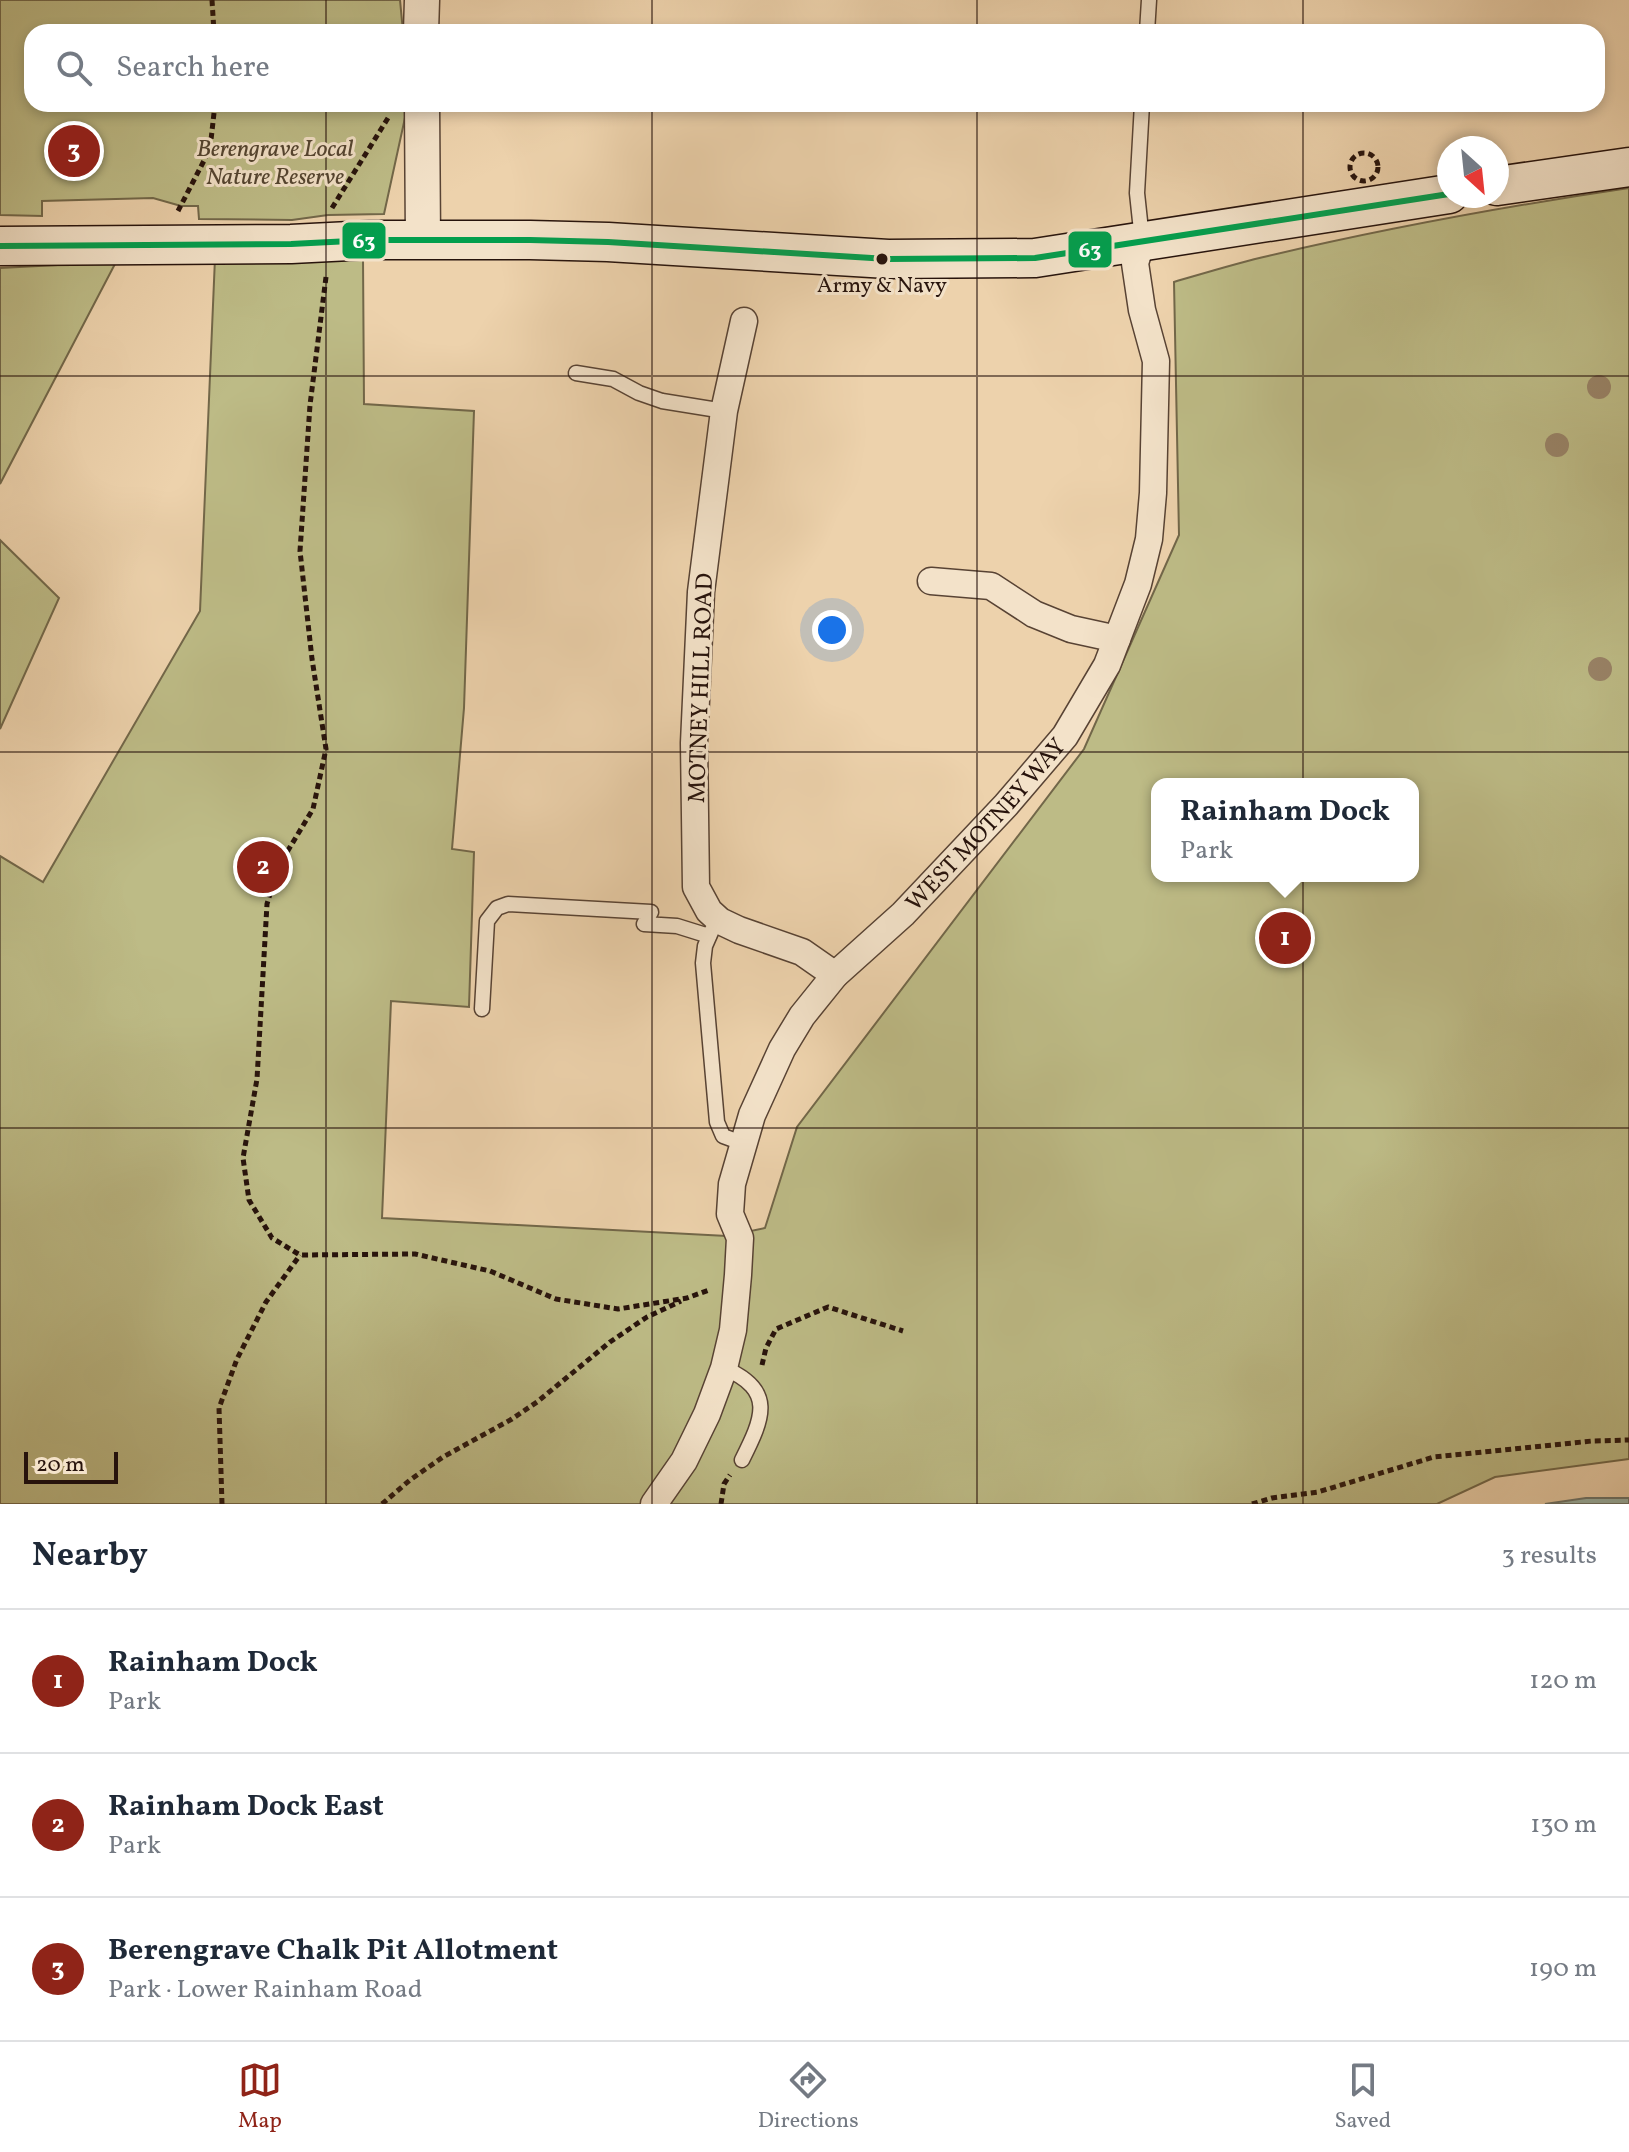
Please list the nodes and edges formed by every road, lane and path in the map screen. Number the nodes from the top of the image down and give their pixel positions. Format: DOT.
graph roads {
  1 [pos="212,0"];
  2 [pos="422,0"];
  3 [pos="1149,0"];
  4 [pos="214,24"];
  5 [pos="421,24"];
  6 [pos="1148,24"];
  7 [pos="214,112"];
  8 [pos="422,112"];
  9 [pos="1142,112"];
  10 [pos="389,117"];
  11 [pos="1354,156"];
  12 [pos="1629,167"];
  13 [pos="1509,184"];
  14 [pos="1437,196"];
  15 [pos="423,240"];
  16 [pos="331,241"];
  17 [pos="1142,241"];
  18 [pos="159,244"];
  19 [pos="0,246"];
  20 [pos="744,321"];
  21 [pos="576,373"];
  22 [pos="724,411"];
  23 [pos="931,581"];
  24 [pos="1117,639"];
  25 [pos="713,927"];
  26 [pos="835,975"];
  27 [pos="482,1009"];
  28 [pos="742,1143"];
  29 [pos="300,1255"];
  30 [pos="738,1275"];
  31 [pos="687,1298"];
  32 [pos="903,1331"];
  33 [pos="724,1368"];
  34 [pos="757,1390"];
  35 [pos="1629,1440"];
  36 [pos="742,1460"];
  37 [pos="222,1504"];
  38 [pos="382,1504"];
  39 [pos="654,1504"];
  40 [pos="1252,1504"];
  1 -- 4 [label="path"];
  2 -- 5 [label="street"];
  3 -- 6 [label="lane"];
  7 -- 18 [label="path"];
  8 -- 15 [label="street"];
  9 -- 17 [label="lane"];
  10 -- 16 [label="path"];
  11 -- 11 [label="path"];
  12 -- 13 [label="main road"];
  14 -- 17 [label="main road"];
  15 -- 16 [label="main road"];
  15 -- 17 [label="main road"];
  16 -- 18 [label="main road"];
  16 -- 29 [label="path"];
  17 -- 24 [label="street, WEST MOTNEY WAY"];
  18 -- 19 [label="main road"];
  20 -- 22 [label="street, MOTNEY HILL ROAD"];
  21 -- 22 [label="lane"];
  22 -- 25 [label="street, MOTNEY HILL ROAD"];
  23 -- 24 [label="street"];
  24 -- 26 [label="street, WEST MOTNEY WAY"];
  25 -- 26 [label="street"];
  25 -- 27 [label="lane"];
  25 -- 28 [label="lane"];
  26 -- 28 [label="street, WEST MOTNEY WAY"];
  28 -- 30 [label="street, WEST MOTNEY WAY"];
  29 -- 31 [label="path"];
  29 -- 37 [label="path"];
  30 -- 31 [label="path"];
  30 -- 33 [label="street, WEST MOTNEY WAY"];
  31 -- 38 [label="path"];
  32 -- 34 [label="path"];
  33 -- 34 [label="lane"];
  33 -- 39 [label="street"];
  34 -- 36 [label="lane"];
  35 -- 40 [label="path"];
}
